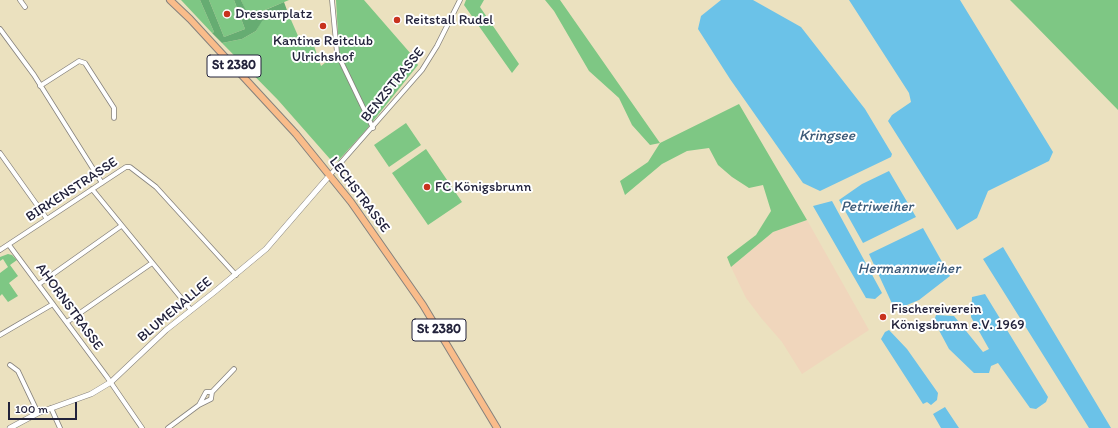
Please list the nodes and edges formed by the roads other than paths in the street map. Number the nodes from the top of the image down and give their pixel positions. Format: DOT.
graph roads {
  1 [pos="20,0"];
  2 [pos="170,0"];
  3 [pos="332,0"];
  4 [pos="460,0"];
  5 [pos="25,7"];
  6 [pos="0,29"];
  7 [pos="40,86"];
  8 [pos="114,118"];
  9 [pos="373,128"];
  10 [pos="0,153"];
  11 [pos="330,175"];
  12 [pos="102,183"];
  13 [pos="92,189"];
  14 [pos="47,219"];
  15 [pos="121,226"];
  16 [pos="9,244"];
  17 [pos="0,250"];
  18 [pos="152,263"];
  19 [pos="236,275"];
  20 [pos="39,284"];
  21 [pos="53,304"];
  22 [pos="191,310"];
  23 [pos="67,322"];
  24 [pos="0,335"];
  25 [pos="10,364"];
  26 [pos="234,369"];
  27 [pos="111,382"];
  28 [pos="212,392"];
  29 [pos="199,405"];
  30 [pos="51,408"];
  31 [pos="38,413"];
  32 [pos="10,428"];
  33 [pos="60,428"];
  34 [pos="142,428"];
  35 [pos="168,428"];
  36 [pos="497,428"];
  1 -- 5 [label="street"];
  2 -- 11 [label="main road, LECHSTRASSE / St 2380"];
  3 -- 9 [label="street"];
  4 -- 9 [label="street, BENZSTRASSE"];
  6 -- 7 [label="street"];
  7 -- 8 [label="street"];
  7 -- 12 [label="street"];
  9 -- 11 [label="street, BENZSTRASSE"];
  10 -- 14 [label="street"];
  11 -- 19 [label="street, BLUMENALLEE"];
  11 -- 36 [label="main road, LECHSTRASSE / St 2380"];
  12 -- 13 [label="street, BIRKENSTRASSE"];
  12 -- 19 [label="street, BIRKENSTRASSE"];
  13 -- 14 [label="street, BIRKENSTRASSE"];
  13 -- 15 [label="street"];
  14 -- 16 [label="street, BIRKENSTRASSE"];
  15 -- 18 [label="street"];
  15 -- 20 [label="street"];
  16 -- 17 [label="street, BIRKENSTRASSE"];
  16 -- 20 [label="street, AHORNSTRASSE"];
  18 -- 22 [label="street"];
  18 -- 23 [label="street"];
  19 -- 22 [label="street, BLUMENALLEE"];
  20 -- 21 [label="street, AHORNSTRASSE"];
  21 -- 23 [label="street, AHORNSTRASSE"];
  21 -- 24 [label="street"];
  22 -- 27 [label="street, BLUMENALLEE"];
  23 -- 27 [label="street, AHORNSTRASSE"];
  25 -- 31 [label="street"];
  26 -- 28 [label="street"];
  27 -- 30 [label="street, BLUMENALLEE"];
  27 -- 34 [label="street, AHORNSTRASSE"];
  28 -- 29 [label="street"];
  28 -- 29 [label="street"];
  29 -- 35 [label="street"];
  30 -- 31 [label="street, BLUMENALLEE"];
  30 -- 33 [label="street"];
  31 -- 32 [label="street, BLUMENALLEE"];
}
